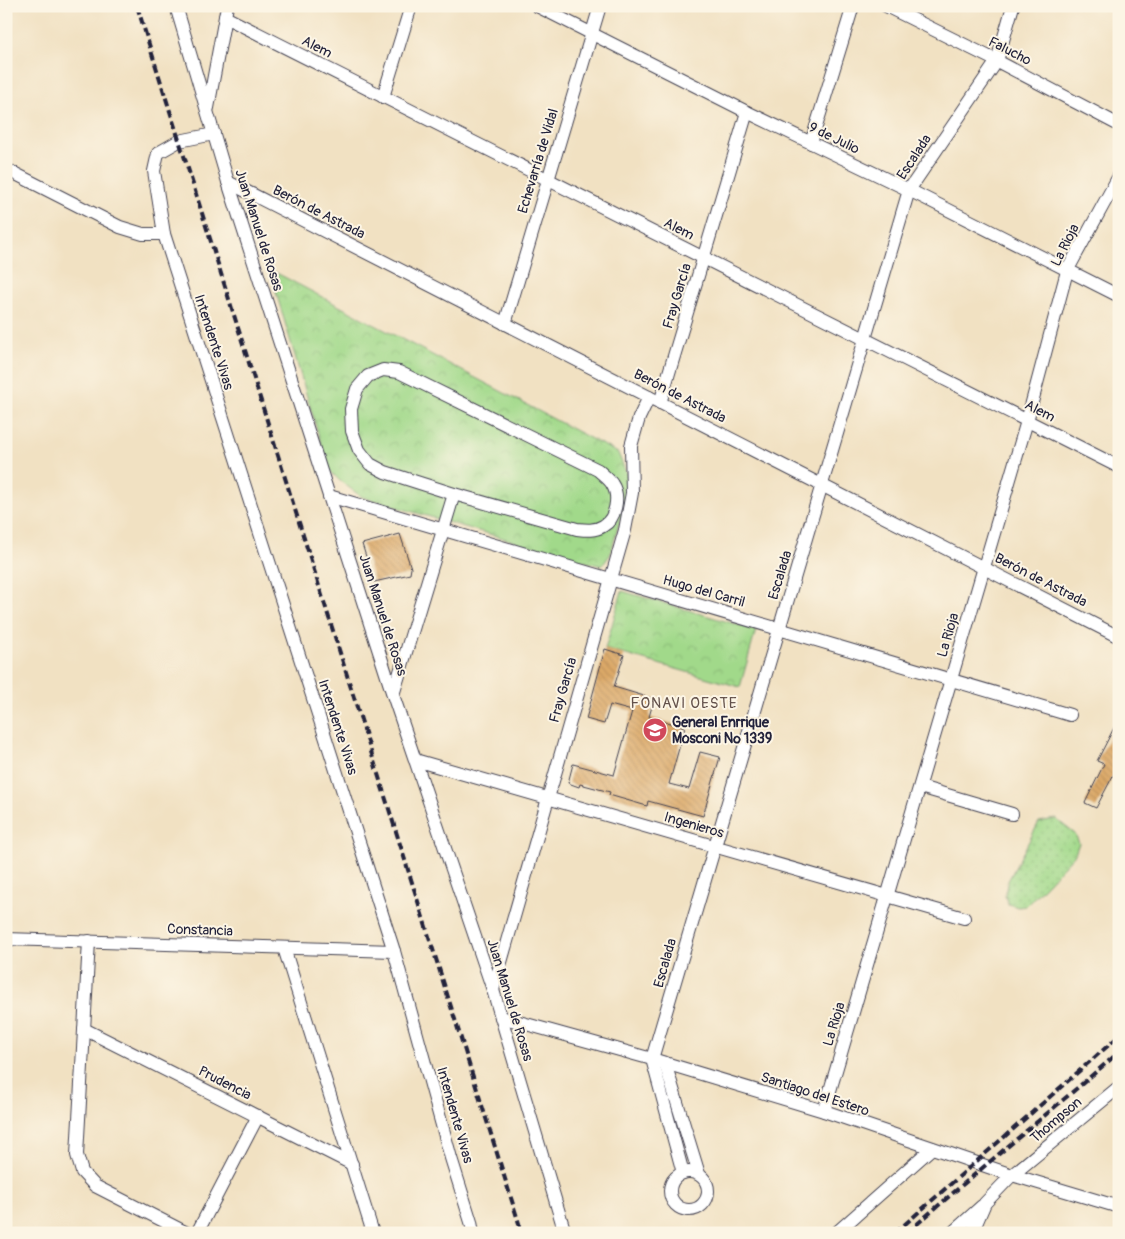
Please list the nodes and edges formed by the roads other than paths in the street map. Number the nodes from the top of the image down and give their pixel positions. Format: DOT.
graph roads {
  1 [pos="176,6"];
  2 [pos="411,6"];
  3 [pos="537,6"];
  4 [pos="600,6"];
  5 [pos="853,6"];
  6 [pos="886,6"];
  7 [pos="1013,6"];
  8 [pos="226,12"];
  9 [pos="592,35"];
  10 [pos="997,61"];
  11 [pos="383,97"];
  12 [pos="208,110"];
  13 [pos="747,112"];
  14 [pos="1119,125"];
  15 [pos="214,134"];
  16 [pos="811,143"];
  17 [pos="6,169"];
  18 [pos="1119,176"];
  19 [pos="548,179"];
  20 [pos="228,182"];
  21 [pos="909,190"];
  22 [pos="164,234"];
  23 [pos="704,258"];
  24 [pos="1067,271"];
  25 [pos="1119,296"];
  26 [pos="505,324"];
  27 [pos="866,340"];
  28 [pos="649,397"];
  29 [pos="660,403"];
  30 [pos="1028,421"];
  31 [pos="1119,467"];
  32 [pos="822,486"];
  33 [pos="454,494"];
  34 [pos="329,496"];
  35 [pos="443,530"];
  36 [pos="984,568"];
  37 [pos="610,579"];
  38 [pos="779,629"];
  39 [pos="1119,637"];
  40 [pos="951,680"];
  41 [pos="393,695"];
  42 [pos="1070,715"];
  43 [pos="415,760"];
  44 [pos="920,787"];
  45 [pos="548,798"];
  46 [pos="1012,814"];
  47 [pos="715,846"];
  48 [pos="888,896"];
  49 [pos="964,918"];
  50 [pos="6,939"];
  51 [pos="89,941"];
  52 [pos="284,948"];
  53 [pos="394,951"];
  54 [pos="493,990"];
  55 [pos="500,1017"];
  56 [pos="84,1029"];
  57 [pos="658,1061"];
  58 [pos="1119,1087"];
  59 [pos="824,1111"];
  60 [pos="258,1116"];
  61 [pos="932,1148"];
  62 [pos="352,1164"];
  63 [pos="683,1173"];
  64 [pos="699,1174"];
  65 [pos="1012,1175"];
  66 [pos="985,1203"];
  67 [pos="1119,1207"];
  68 [pos="187,1233"];
  69 [pos="197,1233"];
  70 [pos="373,1233"];
  71 [pos="473,1233"];
  72 [pos="565,1233"];
  73 [pos="836,1233"];
  74 [pos="952,1233"];
  75 [pos="972,1233"];
  1 -- 12 [label="street, Juan Manuel de Rosas"];
  2 -- 11 [label="street"];
  3 -- 9 [label="street, 9 de Julio"];
  4 -- 9 [label="street, Echevarría de Vidal"];
  5 -- 16 [label="street"];
  6 -- 10 [label="street, Falucho"];
  7 -- 10 [label="street, Escalada"];
  8 -- 11 [label="street, Alem"];
  8 -- 12 [label="street"];
  9 -- 13 [label="street, 9 de Julio"];
  9 -- 19 [label="street, Echevarría de Vidal"];
  10 -- 14 [label="street, Falucho"];
  10 -- 21 [label="street, Escalada"];
  11 -- 19 [label="street, Alem"];
  12 -- 15 [label="street, Juan Manuel de Rosas"];
  13 -- 16 [label="street, 9 de Julio"];
  13 -- 23 [label="street, Fray García"];
  15 -- 20 [label="street, Juan Manuel de Rosas"];
  15 -- 22 [label="street"];
  16 -- 21 [label="street, 9 de Julio"];
  17 -- 22 [label="street"];
  18 -- 24 [label="street, La Rioja"];
  19 -- 23 [label="street, Alem"];
  19 -- 26 [label="street, Echevarría de Vidal"];
  20 -- 26 [label="street, Berón de Astrada"];
  20 -- 34 [label="street, Juan Manuel de Rosas"];
  21 -- 24 [label="street, 9 de Julio"];
  21 -- 27 [label="street, Escalada"];
  22 -- 53 [label="street, Intendente Vivas"];
  23 -- 27 [label="street, Alem"];
  23 -- 29 [label="street, Fray García"];
  24 -- 25 [label="street, 9 de Julio"];
  24 -- 30 [label="street, La Rioja"];
  26 -- 28 [label="street, Berón de Astrada"];
  27 -- 30 [label="street, Alem"];
  27 -- 32 [label="street, Escalada"];
  28 -- 29 [label="street, Berón de Astrada"];
  28 -- 37 [label="street, Fray García"];
  29 -- 32 [label="street, Berón de Astrada"];
  30 -- 31 [label="street, Alem"];
  30 -- 36 [label="street, La Rioja"];
  32 -- 36 [label="street, Berón de Astrada"];
  32 -- 38 [label="street, Escalada"];
  33 -- 33 [label="street"];
  33 -- 35 [label="street"];
  34 -- 35 [label="street, Hugo del Carril"];
  34 -- 41 [label="street, Juan Manuel de Rosas"];
  35 -- 37 [label="street, Hugo del Carril"];
  35 -- 41 [label="street"];
  36 -- 39 [label="street, Berón de Astrada"];
  36 -- 40 [label="street, La Rioja"];
  37 -- 38 [label="street, Hugo del Carril"];
  37 -- 45 [label="street, Fray García"];
  38 -- 40 [label="street, Hugo del Carril"];
  38 -- 47 [label="street, Escalada"];
  40 -- 42 [label="street, Hugo del Carril"];
  40 -- 44 [label="street, La Rioja"];
  41 -- 43 [label="street, Juan Manuel de Rosas"];
  43 -- 45 [label="street, Ingenieros"];
  43 -- 54 [label="street, Juan Manuel de Rosas"];
  44 -- 46 [label="street"];
  44 -- 48 [label="street, La Rioja"];
  45 -- 47 [label="street, Ingenieros"];
  45 -- 54 [label="street, Fray García"];
  47 -- 48 [label="street, Ingenieros"];
  47 -- 57 [label="street, Escalada"];
  48 -- 49 [label="street, Ingenieros"];
  48 -- 59 [label="street, La Rioja"];
  50 -- 51 [label="street, Constancia"];
  51 -- 52 [label="street, Constancia"];
  51 -- 56 [label="street"];
  52 -- 53 [label="street, Constancia"];
  52 -- 62 [label="street"];
  53 -- 71 [label="street, Intendente Vivas"];
  54 -- 55 [label="street, Juan Manuel de Rosas"];
  55 -- 57 [label="street, Santiago del Estero"];
  55 -- 72 [label="street, Juan Manuel de Rosas"];
  56 -- 60 [label="street, Prudencia"];
  56 -- 68 [label="street"];
  57 -- 59 [label="street, Santiago del Estero"];
  57 -- 63 [label="street"];
  57 -- 64 [label="street"];
  58 -- 65 [label="street, Thompson"];
  59 -- 61 [label="street, Santiago del Estero"];
  60 -- 62 [label="street, Prudencia"];
  60 -- 69 [label="street"];
  61 -- 65 [label="street, Santiago del Estero"];
  61 -- 73 [label="street"];
  62 -- 70 [label="street"];
  63 -- 64 [label="street"];
  63 -- 64 [label="street"];
  65 -- 66 [label="street, Thompson"];
  65 -- 67 [label="street, Santiago del Estero"];
  66 -- 74 [label="street"];
  66 -- 75 [label="street"];
}
